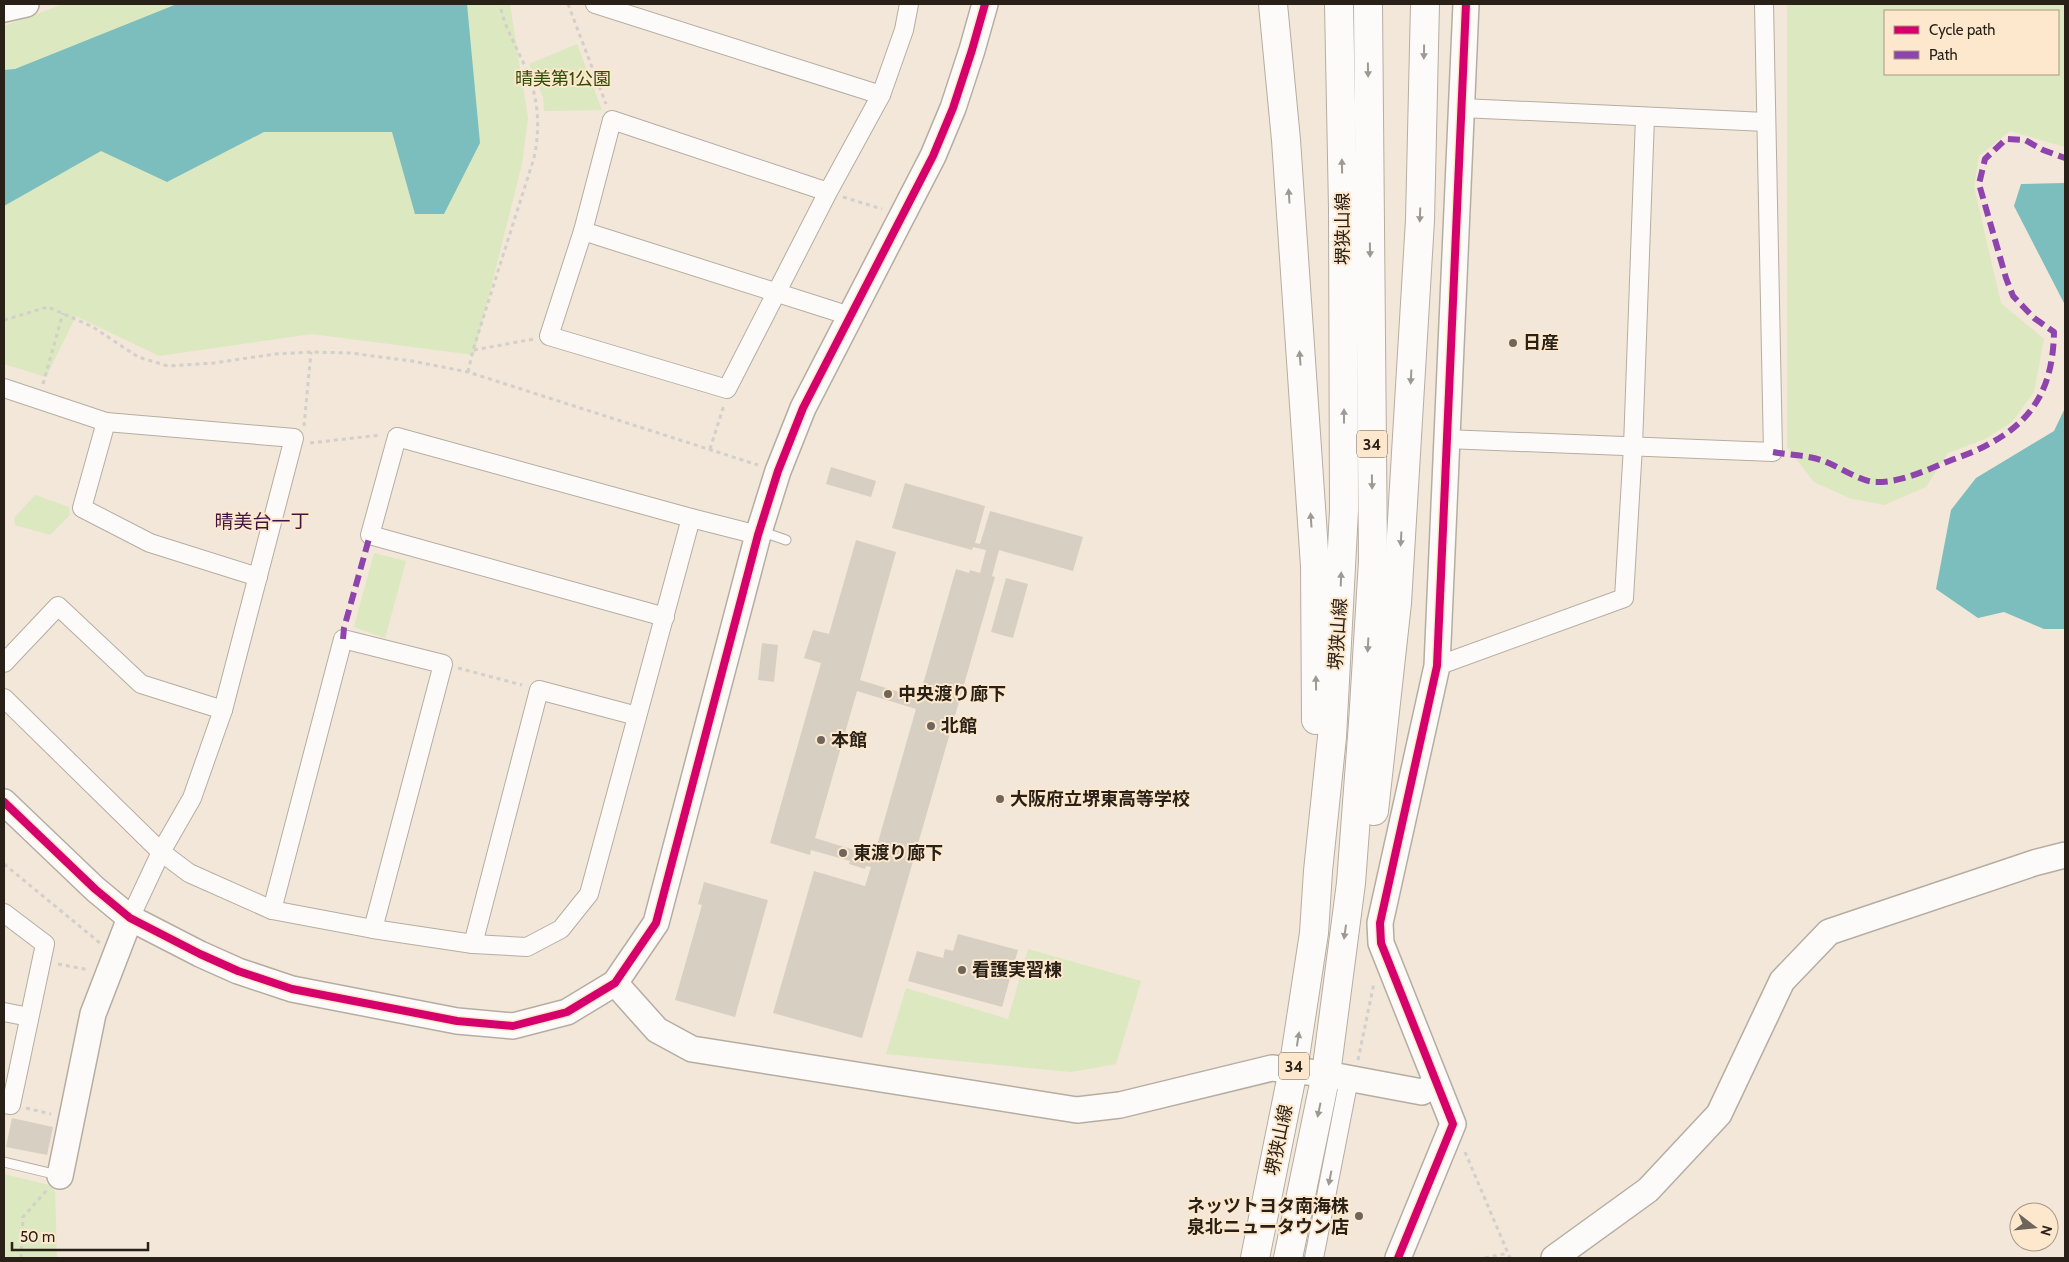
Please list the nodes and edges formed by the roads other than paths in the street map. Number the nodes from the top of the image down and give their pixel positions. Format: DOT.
graph roads {
  1 [pos="26,4"];
  2 [pos="594,4"];
  3 [pos="909,4"];
  4 [pos="984,4"];
  5 [pos="1273,4"];
  6 [pos="1339,4"];
  7 [pos="1368,4"];
  8 [pos="1425,4"];
  9 [pos="1466,4"];
  10 [pos="1764,4"];
  11 [pos="4,9"];
  12 [pos="881,94"];
  13 [pos="1462,108"];
  14 [pos="1645,117"];
  15 [pos="1766,122"];
  16 [pos="828,192"];
  17 [pos="583,231"];
  18 [pos="777,292"];
  19 [pos="850,316"];
  20 [pos="4,388"];
  21 [pos="106,422"];
  22 [pos="1446,439"];
  23 [pos="1633,446"];
  24 [pos="691,518"];
  25 [pos="759,533"];
  26 [pos="786,540"];
  27 [pos="258,577"];
  28 [pos="665,617"];
  29 [pos="4,663"];
  30 [pos="1437,666"];
  31 [pos="4,698"];
  32 [pos="223,710"];
  33 [pos="638,716"];
  34 [pos="4,802"];
  35 [pos="161,852"];
  36 [pos="2065,855"];
  37 [pos="1318,871"];
  38 [pos="1351,883"];
  39 [pos="272,910"];
  40 [pos="4,913"];
  41 [pos="130,918"];
  42 [pos="373,929"];
  43 [pos="473,944"];
  44 [pos="615,983"];
  45 [pos="4,1012"];
  46 [pos="30,1017"];
  47 [pos="1293,1070"];
  48 [pos="1344,1074"];
  49 [pos="1436,1084"];
  50 [pos="7,1104"];
  51 [pos="4,1162"];
  52 [pos="60,1176"];
  53 [pos="1255,1258"];
  54 [pos="1288,1258"];
  55 [pos="1314,1258"];
  56 [pos="1398,1258"];
  57 [pos="1554,1258"];
  1 -- 11 [label="street"];
  2 -- 12 [label="street"];
  3 -- 12 [label="street"];
  4 -- 19 [label="street"];
  37 -- 5 [label="main road, one-way"];
  37 -- 6 [label="main road, 堺狭山線 / 34, one-way"];
  7 -- 38 [label="main road, 堺狭山線 / 34, one-way"];
  8 -- 38 [label="main road, one-way"];
  9 -- 13 [label="street"];
  10 -- 15 [label="street"];
  12 -- 16 [label="street"];
  13 -- 14 [label="street"];
  13 -- 22 [label="street"];
  14 -- 15 [label="street"];
  14 -- 23 [label="street"];
  15 -- 23 [label="street"];
  16 -- 17 [label="street"];
  16 -- 18 [label="street"];
  17 -- 18 [label="street"];
  17 -- 18 [label="street"];
  18 -- 19 [label="street"];
  19 -- 25 [label="street"];
  20 -- 21 [label="street"];
  21 -- 27 [label="street"];
  21 -- 27 [label="street"];
  22 -- 23 [label="street"];
  22 -- 30 [label="street"];
  23 -- 30 [label="street"];
  24 -- 25 [label="street"];
  24 -- 28 [label="street"];
  24 -- 28 [label="street"];
  25 -- 26 [label="lane"];
  25 -- 44 [label="street"];
  27 -- 32 [label="street"];
  28 -- 33 [label="street"];
  29 -- 32 [label="street"];
  30 -- 49 [label="street"];
  31 -- 35 [label="street"];
  32 -- 35 [label="street"];
  33 -- 43 [label="street"];
  33 -- 43 [label="street"];
  34 -- 41 [label="street"];
  35 -- 39 [label="street"];
  35 -- 41 [label="street"];
  36 -- 57 [label="street"];
  47 -- 37 [label="main road, 堺狭山線 / 34, one-way"];
  38 -- 48 [label="main road, 堺狭山線 / 34, one-way"];
  39 -- 42 [label="street"];
  39 -- 42 [label="street"];
  40 -- 46 [label="street"];
  41 -- 44 [label="street"];
  41 -- 52 [label="street"];
  42 -- 43 [label="street"];
  44 -- 47 [label="street"];
  45 -- 46 [label="street"];
  46 -- 50 [label="street"];
  47 -- 48 [label="street"];
  47 -- 53 [label="main road, 堺狭山線 / 34"];
  48 -- 49 [label="street"];
  48 -- 54 [label="main road, 堺狭山線 / 34, one-way"];
  48 -- 55 [label="street, one-way"];
  49 -- 56 [label="street"];
  51 -- 52 [label="lane"];
}
